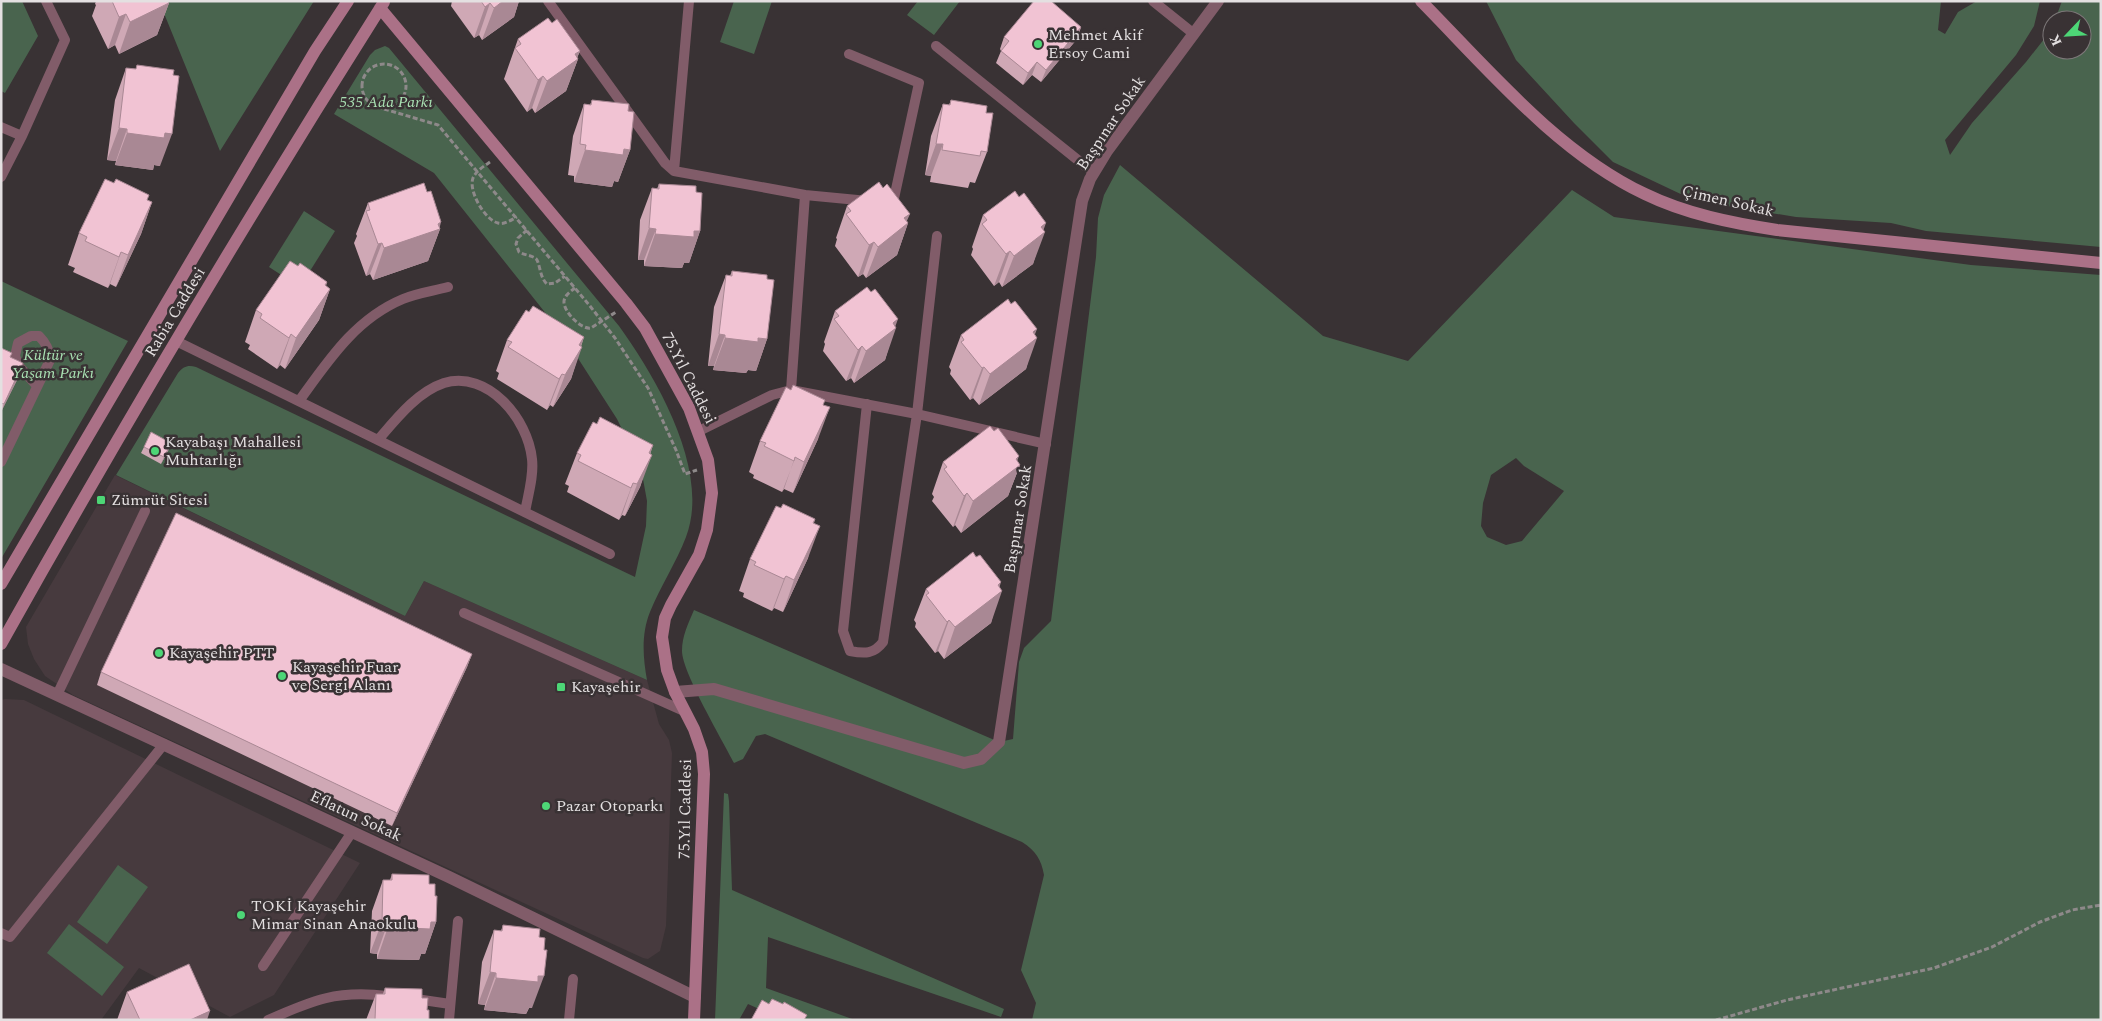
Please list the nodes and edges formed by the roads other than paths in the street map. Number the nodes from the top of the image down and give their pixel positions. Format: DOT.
graph roads {
  1 [pos="46,1"];
  2 [pos="348,1"];
  3 [pos="548,1"];
  4 [pos="689,1"];
  5 [pos="1153,1"];
  6 [pos="1218,1"];
  7 [pos="1421,1"];
  8 [pos="382,4"];
  9 [pos="1194,34"];
  10 [pos="936,46"];
  11 [pos="849,54"];
  12 [pos="1,127"];
  13 [pos="22,136"];
  14 [pos="674,171"];
  15 [pos="1094,173"];
  16 [pos="1,177"];
  17 [pos="805,195"];
  18 [pos="937,236"];
  19 [pos="2101,263"];
  20 [pos="448,287"];
  21 [pos="176,341"];
  22 [pos="37,386"];
  23 [pos="791,390"];
  24 [pos="299,401"];
  25 [pos="868,404"];
  26 [pos="917,414"];
  27 [pos="699,432"];
  28 [pos="378,440"];
  29 [pos="1046,444"];
  30 [pos="1,462"];
  31 [pos="145,511"];
  32 [pos="524,512"];
  33 [pos="610,554"];
  34 [pos="1,584"];
  35 [pos="464,613"];
  36 [pos="1,644"];
  37 [pos="1,669"];
  38 [pos="675,692"];
  39 [pos="57,695"];
  40 [pos="686,712"];
  41 [pos="164,744"];
  42 [pos="352,832"];
  43 [pos="458,921"];
  44 [pos="1,933"];
  45 [pos="263,966"];
  46 [pos="573,979"];
  47 [pos="695,996"];
  48 [pos="450,1004"];
  49 [pos="268,1020"];
  50 [pos="449,1020"];
  51 [pos="569,1020"];
  52 [pos="694,1020"];
  1 -- 13 [label="lane"];
  2 -- 34 [label="street, Rabia Caddesi"];
  3 -- 14 [label="lane"];
  4 -- 14 [label="lane"];
  5 -- 9 [label="lane"];
  6 -- 9 [label="street, Başpınar Sokak"];
  7 -- 19 [label="street, Çimen Sokak"];
  8 -- 21 [label="street, Rabia Caddesi"];
  8 -- 27 [label="street, 75.Yıl Caddesi"];
  9 -- 15 [label="street, Başpınar Sokak"];
  10 -- 15 [label="lane"];
  11 -- 17 [label="lane"];
  12 -- 13 [label="lane"];
  13 -- 16 [label="lane"];
  14 -- 17 [label="lane"];
  15 -- 29 [label="street, Başpınar Sokak"];
  17 -- 23 [label="lane"];
  18 -- 26 [label="lane"];
  20 -- 24 [label="lane"];
  21 -- 24 [label="lane"];
  21 -- 36 [label="street, Rabia Caddesi"];
  22 -- 22 [label="lane"];
  22 -- 30 [label="lane"];
  23 -- 25 [label="lane"];
  23 -- 27 [label="lane"];
  24 -- 28 [label="lane"];
  25 -- 26 [label="lane"];
  25 -- 26 [label="lane"];
  26 -- 29 [label="lane"];
  27 -- 38 [label="street, 75.Yıl Caddesi"];
  28 -- 32 [label="lane"];
  28 -- 32 [label="lane"];
  29 -- 38 [label="street, Başpınar Sokak"];
  31 -- 39 [label="lane"];
  32 -- 33 [label="lane"];
  35 -- 40 [label="lane"];
  37 -- 39 [label="street, Eflatun Sokak"];
  38 -- 40 [label="street, 75.Yıl Caddesi"];
  39 -- 41 [label="street, Eflatun Sokak"];
  40 -- 47 [label="street, 75.Yıl Caddesi"];
  41 -- 42 [label="street, Eflatun Sokak"];
  41 -- 44 [label="lane"];
  42 -- 45 [label="lane"];
  42 -- 47 [label="street, Eflatun Sokak"];
  43 -- 48 [label="lane"];
  46 -- 51 [label="lane"];
  47 -- 52 [label="street, 75.Yıl Caddesi"];
  48 -- 49 [label="lane"];
  48 -- 50 [label="lane"];
}
